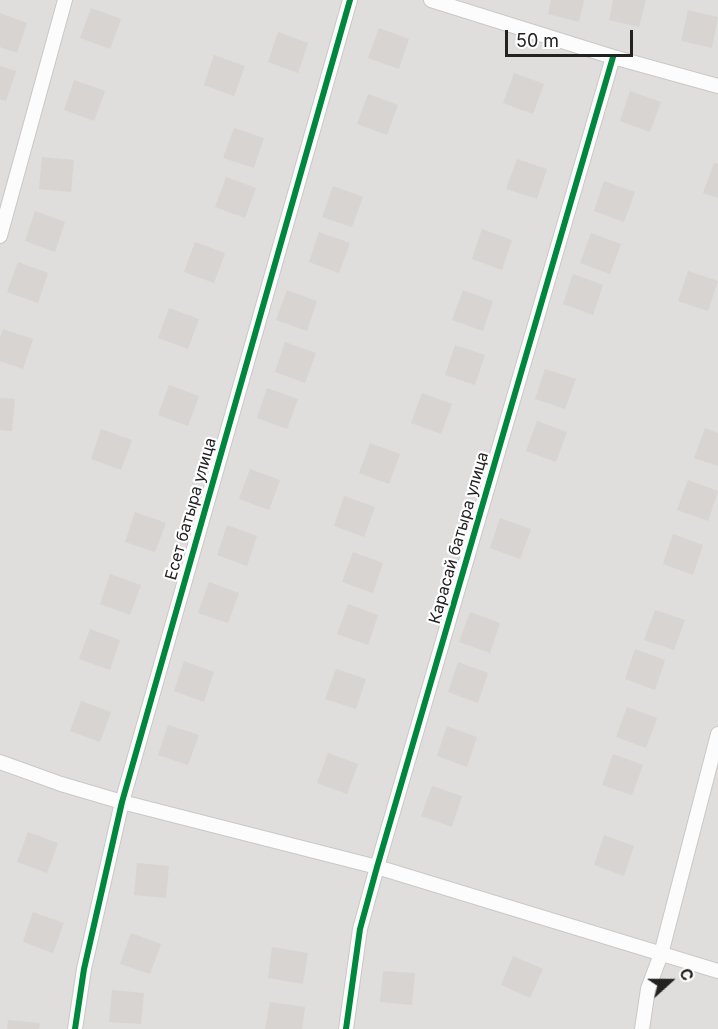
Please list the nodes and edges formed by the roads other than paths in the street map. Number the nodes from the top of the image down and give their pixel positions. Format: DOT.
graph roads {
  1 [pos="64,0"];
  2 [pos="350,0"];
  3 [pos="431,0"];
  4 [pos="613,57"];
  5 [pos="718,86"];
  6 [pos="0,236"];
  7 [pos="718,734"];
  8 [pos="0,762"];
  9 [pos="122,802"];
  10 [pos="377,867"];
  11 [pos="661,954"];
  12 [pos="718,971"];
  13 [pos="75,1029"];
  14 [pos="346,1029"];
  15 [pos="642,1029"];
  1 -- 6 [label="street"];
  2 -- 9 [label="street, Есет батыра улица"];
  3 -- 4 [label="street"];
  4 -- 5 [label="street"];
  4 -- 10 [label="street, Карасай батыра улица"];
  7 -- 11 [label="street"];
  8 -- 9 [label="street"];
  9 -- 10 [label="street"];
  9 -- 13 [label="street, Есет батыра улица"];
  10 -- 11 [label="street"];
  10 -- 14 [label="street, Карасай батыра улица"];
  11 -- 12 [label="street"];
  11 -- 15 [label="street"];
}
